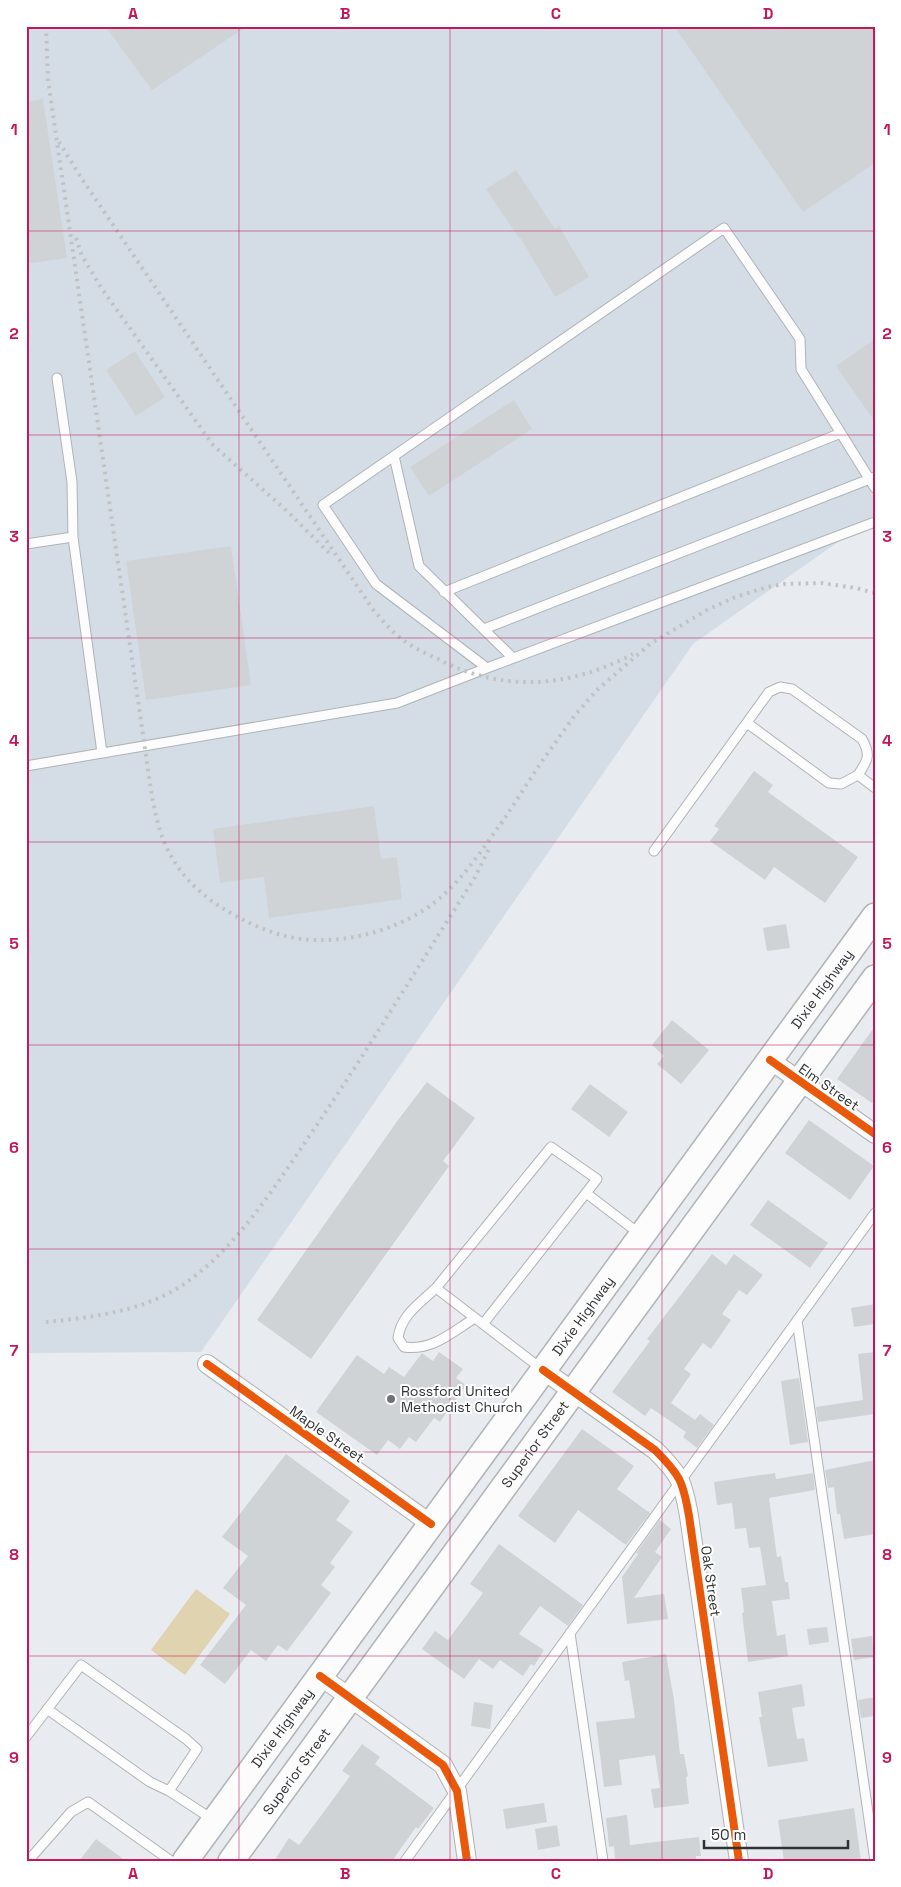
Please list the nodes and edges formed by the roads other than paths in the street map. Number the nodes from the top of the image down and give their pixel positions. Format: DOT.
graph roads {
  1 [pos="57,378"];
  2 [pos="841,433"];
  3 [pos="394,456"];
  4 [pos="873,482"];
  5 [pos="875,522"];
  6 [pos="73,537"];
  7 [pos="26,544"];
  8 [pos="444,592"];
  9 [pos="484,629"];
  10 [pos="512,657"];
  11 [pos="487,668"];
  12 [pos="747,723"];
  13 [pos="102,753"];
  14 [pos="26,766"];
  15 [pos="858,775"];
  16 [pos="875,788"];
  17 [pos="654,851"];
  18 [pos="875,916"];
  19 [pos="875,978"];
  20 [pos="770,1060"];
  21 [pos="799,1082"];
  22 [pos="875,1134"];
  23 [pos="586,1193"];
  24 [pos="875,1213"];
  25 [pos="642,1235"];
  26 [pos="436,1288"];
  27 [pos="475,1318"];
  28 [pos="797,1320"];
  29 [pos="484,1324"];
  30 [pos="207,1364"];
  31 [pos="543,1370"];
  32 [pos="573,1391"];
  33 [pos="681,1480"];
  34 [pos="432,1524"];
  35 [pos="570,1633"];
  36 [pos="320,1676"];
  37 [pos="350,1697"];
  38 [pos="48,1709"];
  39 [pos="26,1737"];
  40 [pos="169,1791"];
  41 [pos="457,1791"];
  42 [pos="215,1821"];
  43 [pos="28,1861"];
  44 [pos="172,1861"];
  45 [pos="185,1861"];
  46 [pos="231,1861"];
  47 [pos="405,1861"];
  48 [pos="467,1861"];
  49 [pos="603,1861"];
  50 [pos="739,1861"];
  51 [pos="874,1861"];
  1 -- 6 [label="lane"];
  2 -- 3 [label="lane"];
  2 -- 4 [label="lane"];
  2 -- 8 [label="lane"];
  3 -- 8 [label="lane"];
  3 -- 11 [label="lane"];
  4 -- 9 [label="lane"];
  5 -- 10 [label="lane"];
  6 -- 7 [label="lane"];
  6 -- 13 [label="lane"];
  8 -- 9 [label="lane"];
  9 -- 10 [label="lane"];
  10 -- 11 [label="lane"];
  11 -- 13 [label="lane"];
  12 -- 15 [label="lane"];
  12 -- 15 [label="lane"];
  12 -- 17 [label="lane"];
  13 -- 14 [label="lane"];
  15 -- 16 [label="lane"];
  18 -- 20 [label="main road, Dixie Highway"];
  19 -- 21 [label="main road, Superior Street"];
  20 -- 21 [label="street, Elm Street"];
  20 -- 25 [label="main road, Dixie Highway"];
  21 -- 22 [label="street, Elm Street"];
  21 -- 32 [label="main road, Superior Street"];
  23 -- 25 [label="lane"];
  23 -- 26 [label="lane"];
  23 -- 29 [label="lane"];
  24 -- 28 [label="lane"];
  25 -- 31 [label="main road, Dixie Highway"];
  26 -- 27 [label="lane"];
  26 -- 27 [label="lane"];
  27 -- 29 [label="lane"];
  28 -- 33 [label="lane"];
  28 -- 51 [label="lane"];
  29 -- 31 [label="lane"];
  30 -- 34 [label="street, Maple Street"];
  31 -- 32 [label="street, Oak Street"];
  31 -- 34 [label="main road, Dixie Highway"];
  32 -- 33 [label="street, Oak Street"];
  32 -- 37 [label="main road, Superior Street"];
  33 -- 35 [label="lane"];
  33 -- 50 [label="street, Oak Street"];
  34 -- 36 [label="main road, Dixie Highway"];
  35 -- 41 [label="lane"];
  35 -- 49 [label="lane"];
  36 -- 37 [label="street"];
  36 -- 42 [label="main road, Dixie Highway"];
  37 -- 41 [label="street"];
  37 -- 46 [label="main road, Superior Street"];
  38 -- 39 [label="lane"];
  38 -- 40 [label="lane"];
  38 -- 40 [label="lane"];
  40 -- 42 [label="lane"];
  41 -- 47 [label="lane"];
  41 -- 48 [label="street"];
  42 -- 45 [label="main road, Dixie Highway"];
  43 -- 44 [label="lane"];
}
